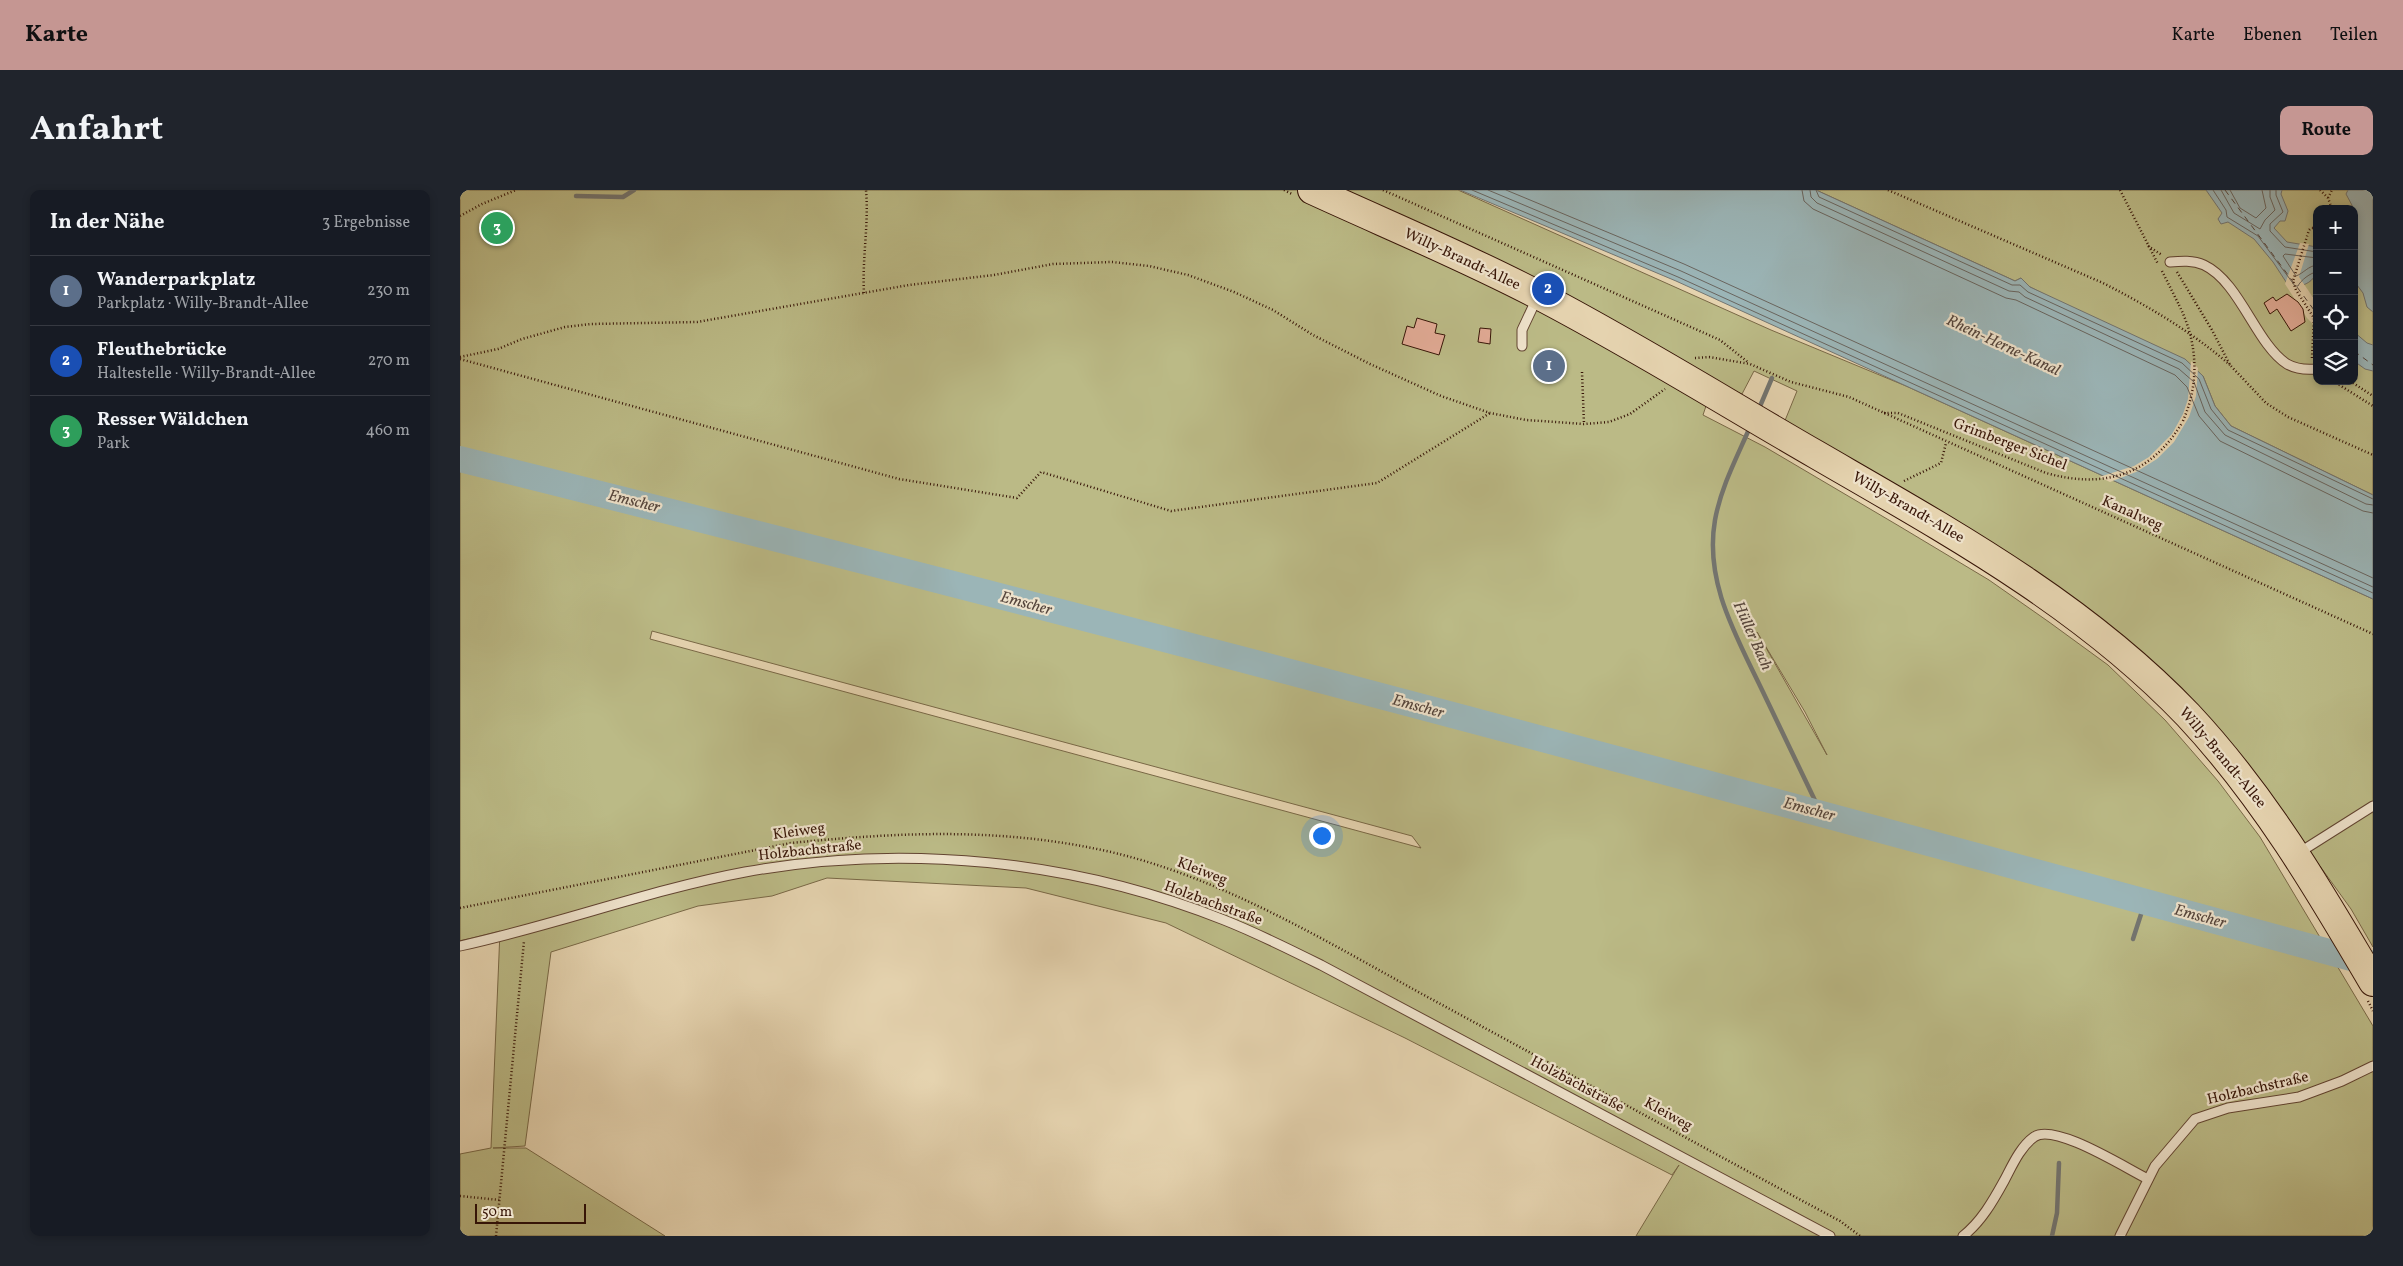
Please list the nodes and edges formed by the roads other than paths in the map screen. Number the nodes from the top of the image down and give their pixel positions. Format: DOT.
graph roads {
  1 [pos="1312,190"];
  2 [pos="2170,262"];
  3 [pos="1538,295"];
  4 [pos="1522,346"];
  5 [pos="2313,370"];
  6 [pos="2373,806"];
  7 [pos="2296,854"];
  8 [pos="460,946"];
  9 [pos="2372,995"];
  10 [pos="2373,1066"];
  11 [pos="2148,1179"];
  12 [pos="1830,1236"];
  13 [pos="1963,1236"];
  14 [pos="2120,1236"];
  1 -- 3 [label="main road, Willy-Brandt-Allee"];
  2 -- 5 [label="lane"];
  3 -- 4 [label="lane"];
  3 -- 7 [label="main road, Willy-Brandt-Allee"];
  6 -- 7 [label="lane"];
  7 -- 9 [label="main road, Willy-Brandt-Allee"];
  8 -- 12 [label="lane, Holzbachstraße"];
  10 -- 11 [label="lane, Holzbachstraße"];
  11 -- 13 [label="lane"];
  11 -- 14 [label="lane, Holzbachstraße"];
}
